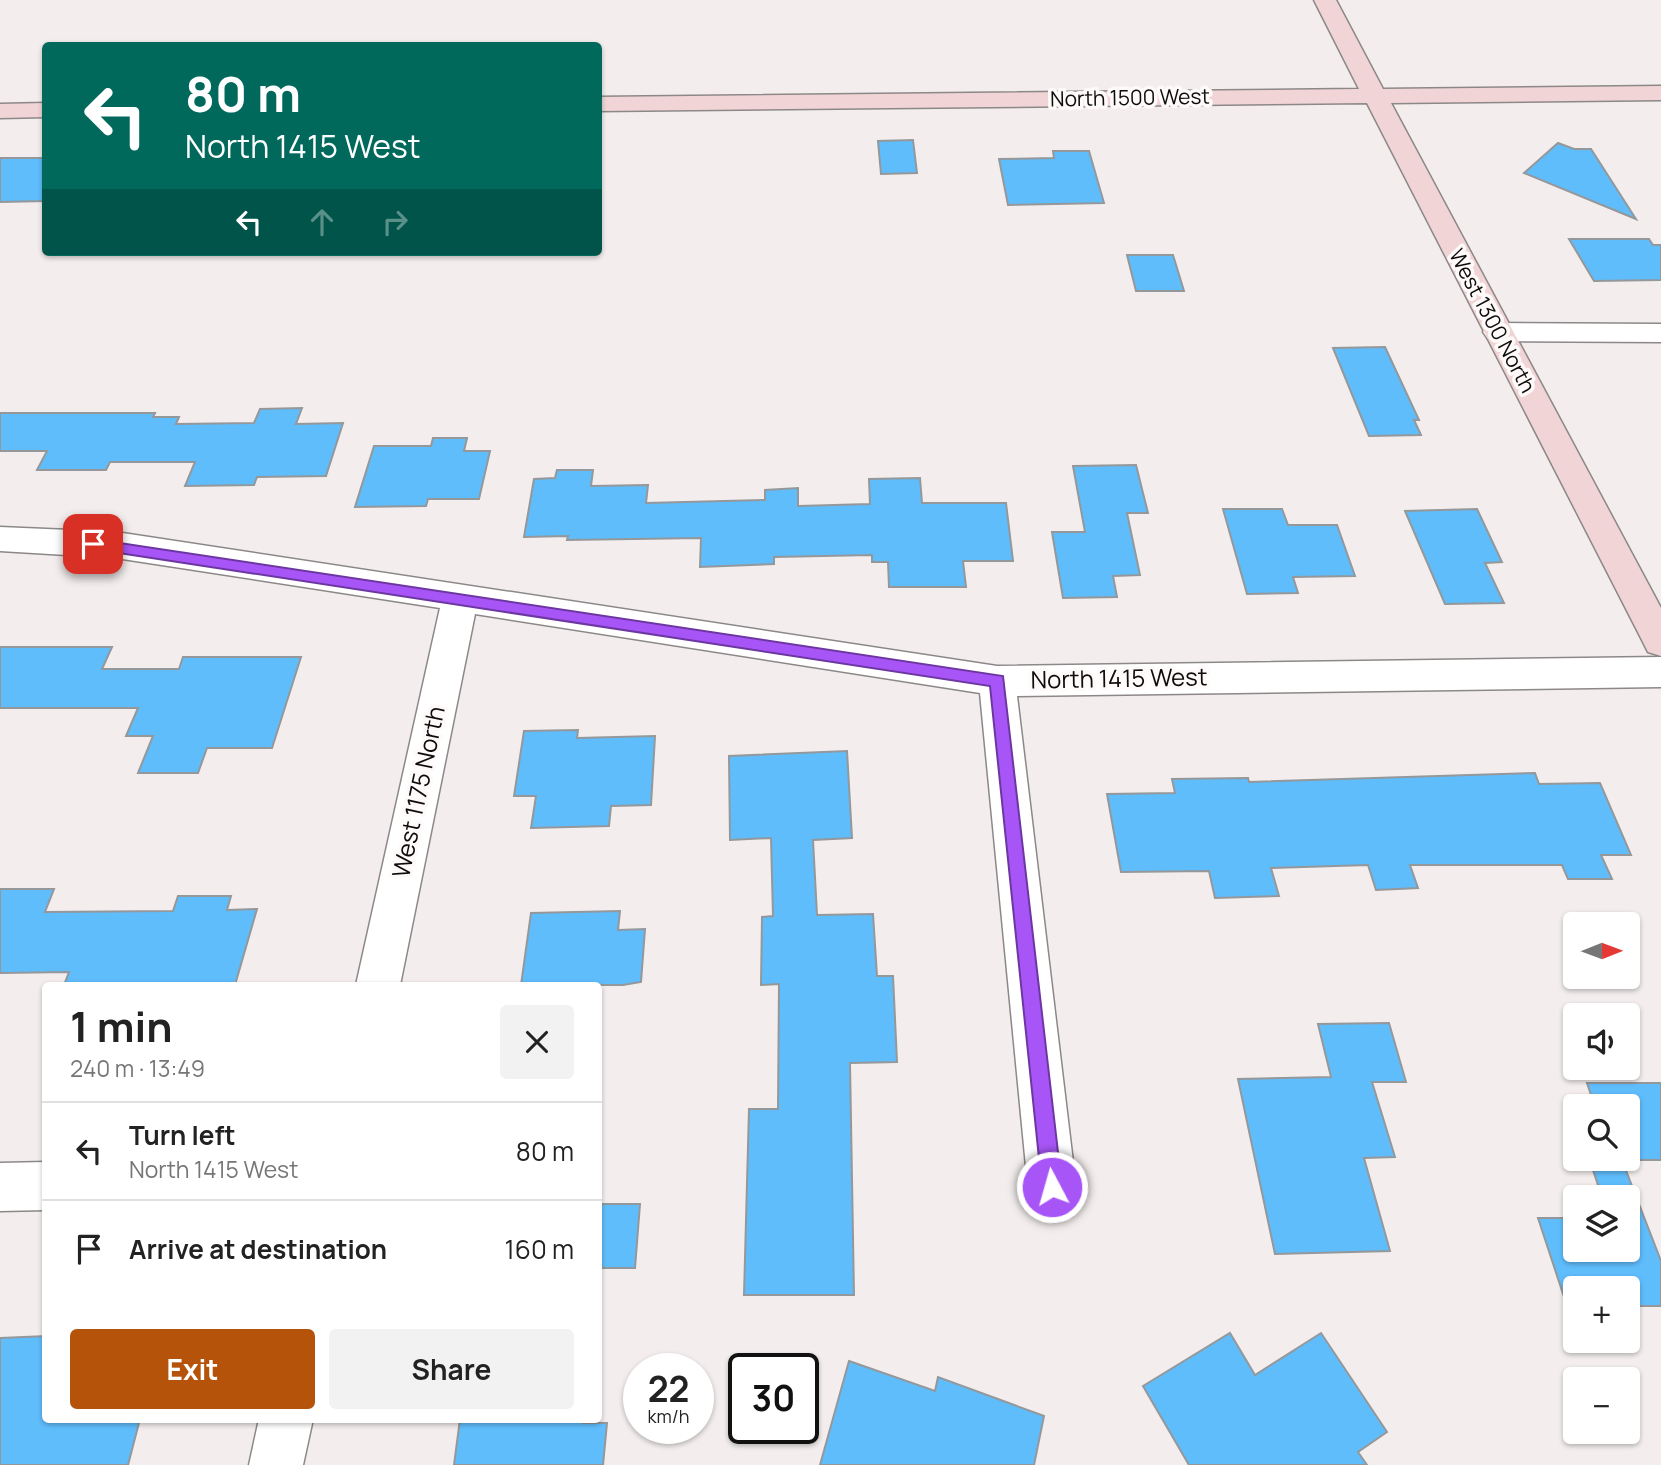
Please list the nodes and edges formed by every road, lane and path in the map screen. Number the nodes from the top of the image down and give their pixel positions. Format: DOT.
graph roads {
  1 [pos="1325,0"];
  2 [pos="1661,93"];
  3 [pos="1373,95"];
  4 [pos="602,104"];
  5 [pos="42,110"];
  6 [pos="0,111"];
  7 [pos="1498,332"];
  8 [pos="1661,333"];
  9 [pos="0,539"];
  10 [pos="460,598"];
  11 [pos="1661,642"];
  12 [pos="1661,671"];
  13 [pos="997,681"];
  14 [pos="379,982"];
  15 [pos="42,1186"];
  16 [pos="0,1187"];
  17 [pos="1052,1187"];
  18 [pos="285,1423"];
  19 [pos="276,1465"];
  1 -- 3 [label="street, West 1300 North"];
  2 -- 3 [label="street, North 1500 West"];
  3 -- 4 [label="street, North 1500 West"];
  3 -- 7 [label="street, West 1300 North"];
  5 -- 6 [label="street"];
  7 -- 8 [label="street"];
  7 -- 11 [label="street, West 1300 North"];
  9 -- 10 [label="street, North 1415 West"];
  10 -- 13 [label="street, North 1415 West"];
  10 -- 14 [label="street, West 1175 North"];
  12 -- 13 [label="street, North 1415 West"];
  13 -- 17 [label="street"];
  15 -- 16 [label="street"];
  18 -- 19 [label="street"];
}
